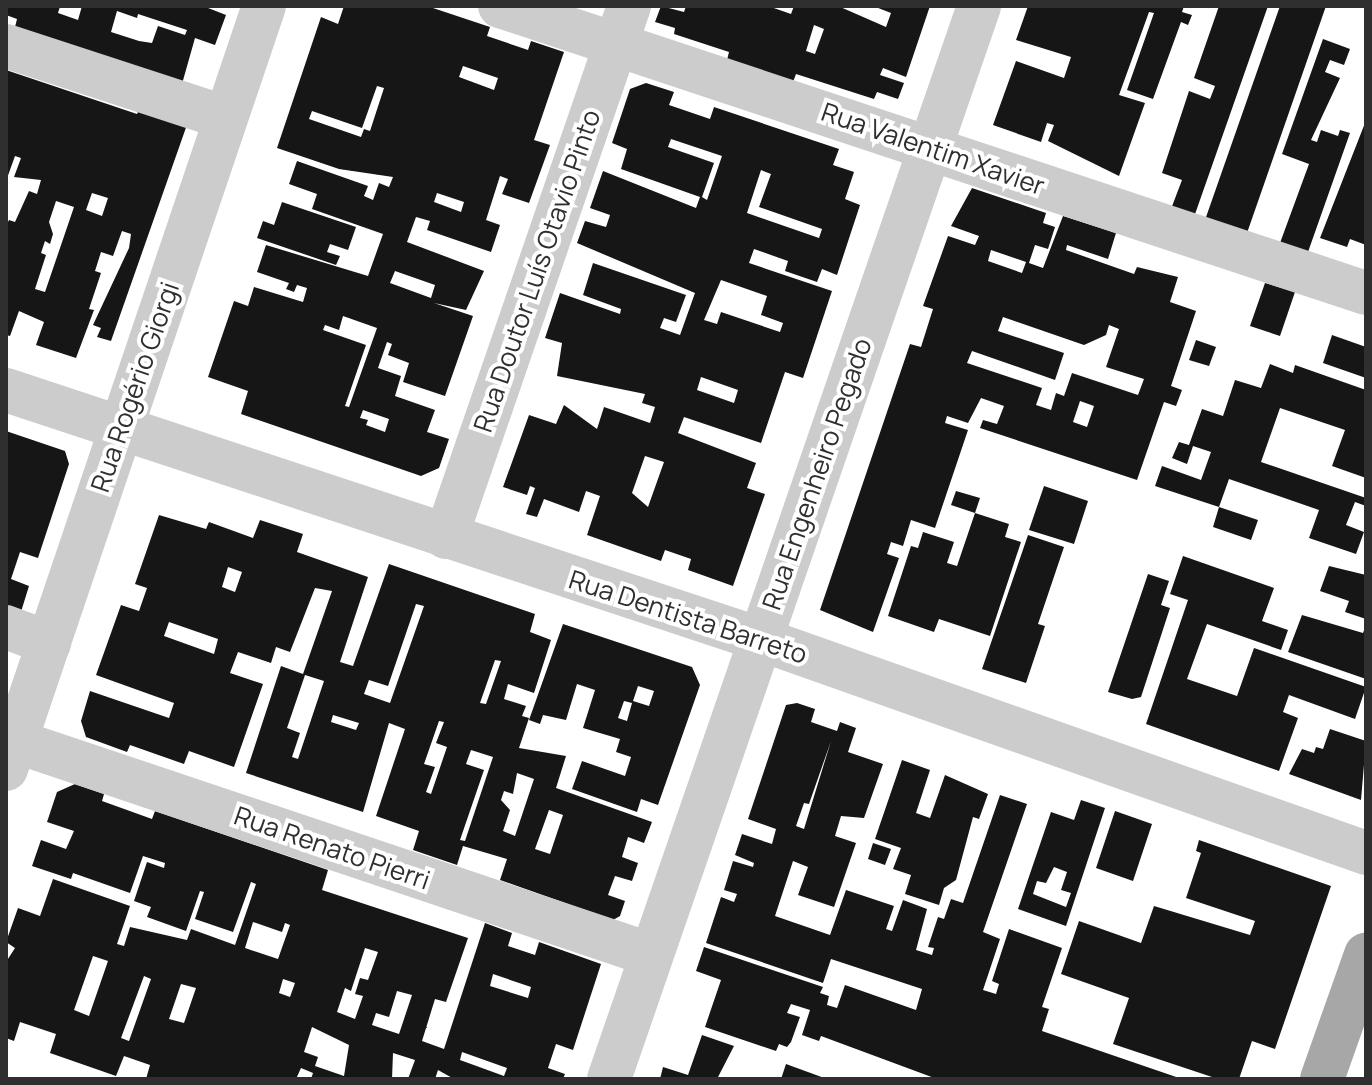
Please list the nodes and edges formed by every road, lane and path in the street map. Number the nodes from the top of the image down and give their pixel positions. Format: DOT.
graph roads {
  1 [pos="264,6"];
  2 [pos="500,6"];
  3 [pos="629,6"];
  4 [pos="979,6"];
  5 [pos="6,46"];
  6 [pos="614,48"];
  7 [pos="226,118"];
  8 [pos="933,150"];
  9 [pos="1366,293"];
  10 [pos="6,390"];
  11 [pos="121,431"];
  12 [pos="446,537"];
  13 [pos="6,627"];
  14 [pos="760,639"];
  15 [pos="49,643"];
  16 [pos="11,755"];
  17 [pos="1366,853"];
  18 [pos="649,954"];
  19 [pos="1366,955"];
  20 [pos="609,1079"];
  21 [pos="1322,1079"];
  1 -- 7 [label="street, Rua Rogério Giorgi"];
  2 -- 6 [label="street, Rua Valentim Xavier"];
  3 -- 6 [label="street, Rua Doutor Luís Otavio Pinto"];
  4 -- 8 [label="street, Rua Engenheiro Pegado"];
  5 -- 7 [label="street"];
  6 -- 8 [label="street, Rua Valentim Xavier"];
  6 -- 12 [label="street, Rua Doutor Luís Otavio Pinto"];
  7 -- 11 [label="street, Rua Rogério Giorgi"];
  8 -- 9 [label="street, Rua Valentim Xavier"];
  8 -- 14 [label="street, Rua Engenheiro Pegado"];
  10 -- 11 [label="street, Rua Dentista Barreto"];
  11 -- 12 [label="street, Rua Dentista Barreto"];
  11 -- 15 [label="street, Rua Rogério Giorgi"];
  12 -- 14 [label="street, Rua Dentista Barreto"];
  13 -- 15 [label="street"];
  14 -- 17 [label="street, Rua Dentista Barreto"];
  14 -- 18 [label="street, Rua Engenheiro Pegado"];
  15 -- 16 [label="street, Rua Rogério Giorgi"];
  16 -- 18 [label="street, Rua Renato Pierri"];
  18 -- 20 [label="street, Rua Engenheiro Pegado"];
  19 -- 21 [label="main road"];
}
